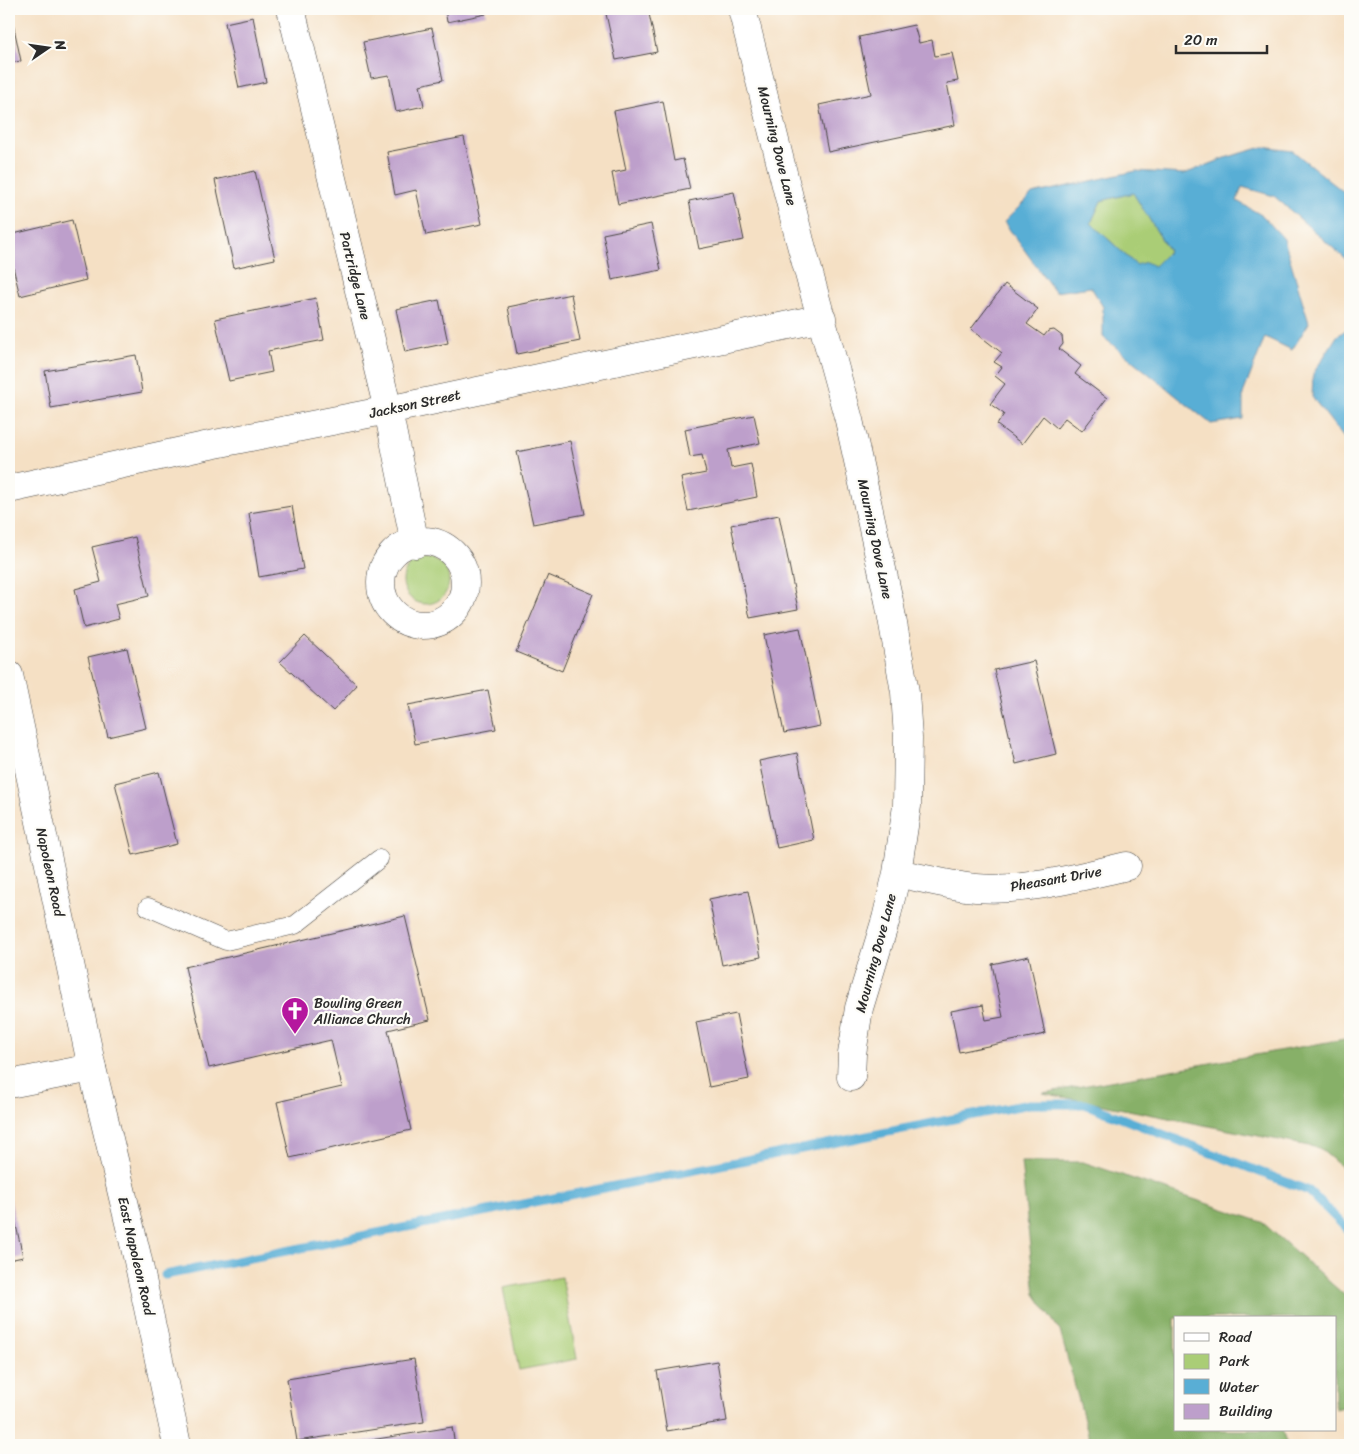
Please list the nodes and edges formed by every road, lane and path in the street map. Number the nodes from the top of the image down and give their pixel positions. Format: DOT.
graph roads {
  1 [pos="291,9"];
  2 [pos="742,9"];
  3 [pos="822,318"];
  4 [pos="388,410"];
  5 [pos="9,489"];
  6 [pos="415,544"];
  7 [pos="9,675"];
  8 [pos="379,860"];
  9 [pos="1127,866"];
  10 [pos="897,873"];
  11 [pos="148,907"];
  12 [pos="92,1068"];
  13 [pos="851,1077"];
  14 [pos="9,1084"];
  15 [pos="177,1445"];
  1 -- 4 [label="street, Partridge Lane"];
  2 -- 3 [label="street, Mourning Dove Lane"];
  3 -- 4 [label="street, Jackson Street"];
  3 -- 10 [label="street, Mourning Dove Lane"];
  4 -- 5 [label="street, Jackson Street"];
  4 -- 6 [label="street, Partridge Lane"];
  7 -- 12 [label="street, Napoleon Road"];
  8 -- 11 [label="lane"];
  9 -- 10 [label="street, Pheasant Drive"];
  10 -- 13 [label="street, Mourning Dove Lane"];
  12 -- 14 [label="street"];
  12 -- 15 [label="street, East Napoleon Road"];
}
